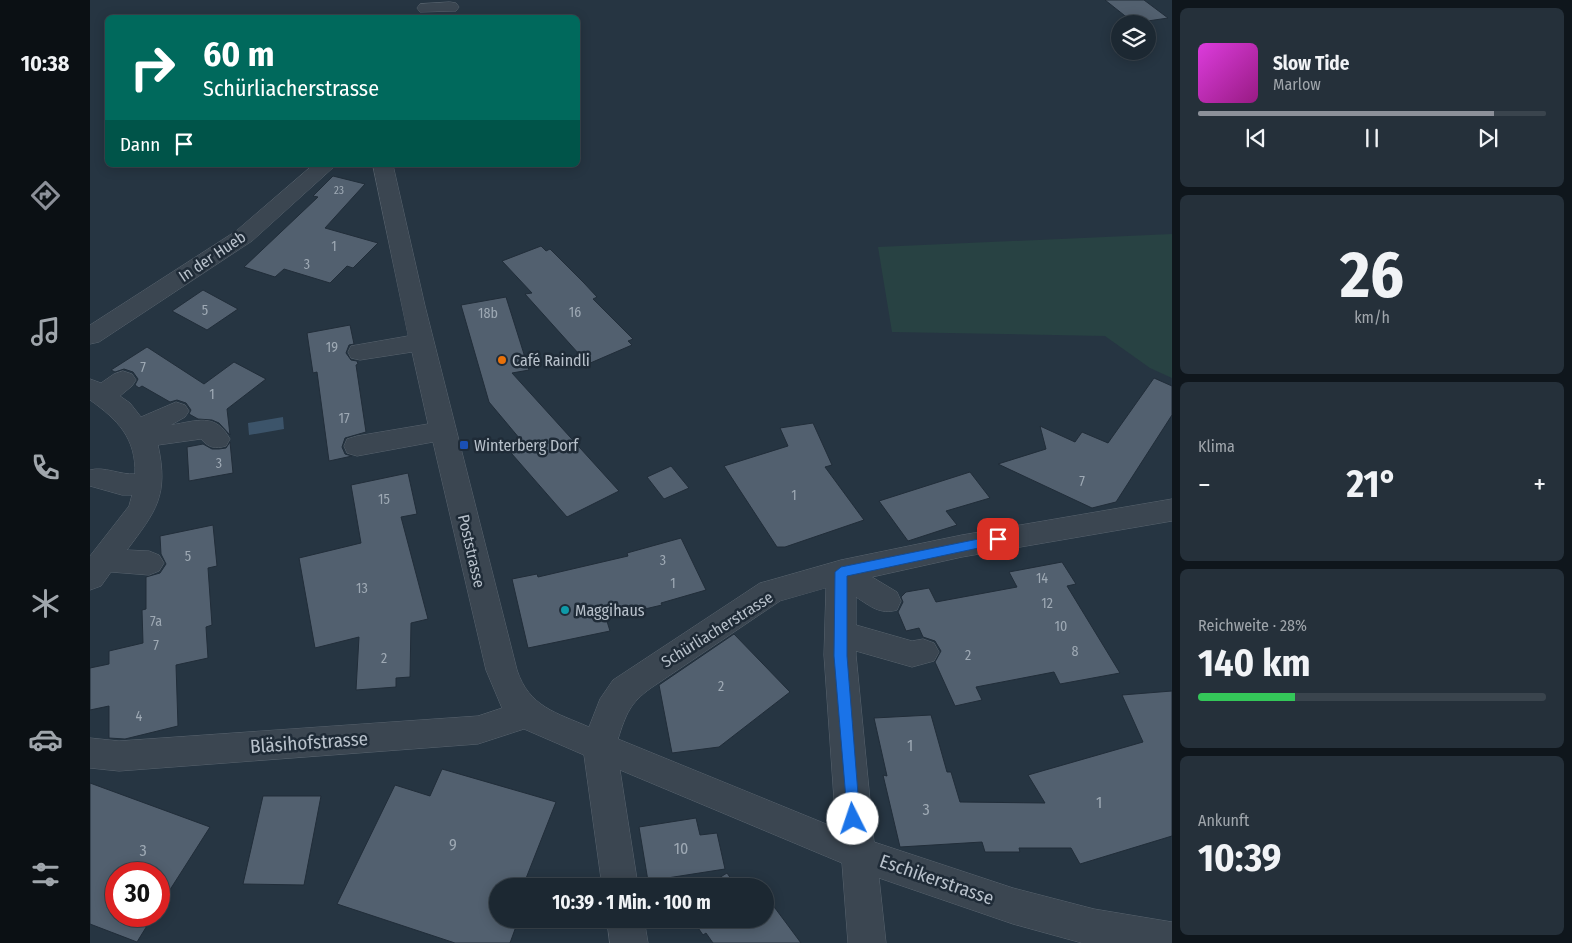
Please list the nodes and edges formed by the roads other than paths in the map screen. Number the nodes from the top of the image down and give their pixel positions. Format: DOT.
graph roads {
  1 [pos="422,4"];
  2 [pos="450,7"];
  3 [pos="413,15"];
  4 [pos="324,167"];
  5 [pos="383,167"];
  6 [pos="289,198"];
  7 [pos="311,203"];
  8 [pos="266,242"];
  9 [pos="245,247"];
  10 [pos="90,336"];
  11 [pos="421,342"];
  12 [pos="360,352"];
  13 [pos="105,388"];
  14 [pos="176,411"];
  15 [pos="443,431"];
  16 [pos="140,434"];
  17 [pos="217,439"];
  18 [pos="357,446"];
  19 [pos="98,478"];
  20 [pos="149,484"];
  21 [pos="1172,510"];
  22 [pos="149,563"];
  23 [pos="97,569"];
  24 [pos="841,572"];
  25 [pos="886,601"];
  26 [pos="841,634"];
  27 [pos="924,652"];
  28 [pos="525,713"];
  29 [pos="599,746"];
  30 [pos="90,753"];
  31 [pos="859,853"];
  32 [pos="619,878"];
  33 [pos="627,928"];
  34 [pos="1172,941"];
  35 [pos="629,943"];
  36 [pos="866,943"];
  1 -- 2 [label="street"];
  1 -- 3 [label="street"];
  4 -- 6 [label="street, In der Hueb"];
  5 -- 11 [label="street, Poststrasse"];
  6 -- 7 [label="street"];
  6 -- 9 [label="street, In der Hueb"];
  8 -- 9 [label="street"];
  9 -- 10 [label="street, In der Hueb"];
  11 -- 12 [label="street"];
  11 -- 15 [label="street, Poststrasse"];
  13 -- 16 [label="street"];
  14 -- 16 [label="street"];
  15 -- 18 [label="street"];
  15 -- 28 [label="street, Poststrasse"];
  16 -- 17 [label="street"];
  16 -- 20 [label="street"];
  19 -- 20 [label="street"];
  20 -- 23 [label="street"];
  21 -- 24 [label="street, Schürliacherstrasse"];
  22 -- 23 [label="street"];
  24 -- 25 [label="street"];
  24 -- 26 [label="street"];
  24 -- 29 [label="street, Schürliacherstrasse"];
  26 -- 27 [label="street"];
  26 -- 31 [label="street"];
  28 -- 29 [label="street, Poststrasse"];
  28 -- 30 [label="street, Bläsihofstrasse"];
  29 -- 31 [label="street, Eschikerstrasse"];
  29 -- 32 [label="street"];
  31 -- 34 [label="street, Eschikerstrasse"];
  31 -- 36 [label="street"];
  33 -- 35 [label="street"];
}
